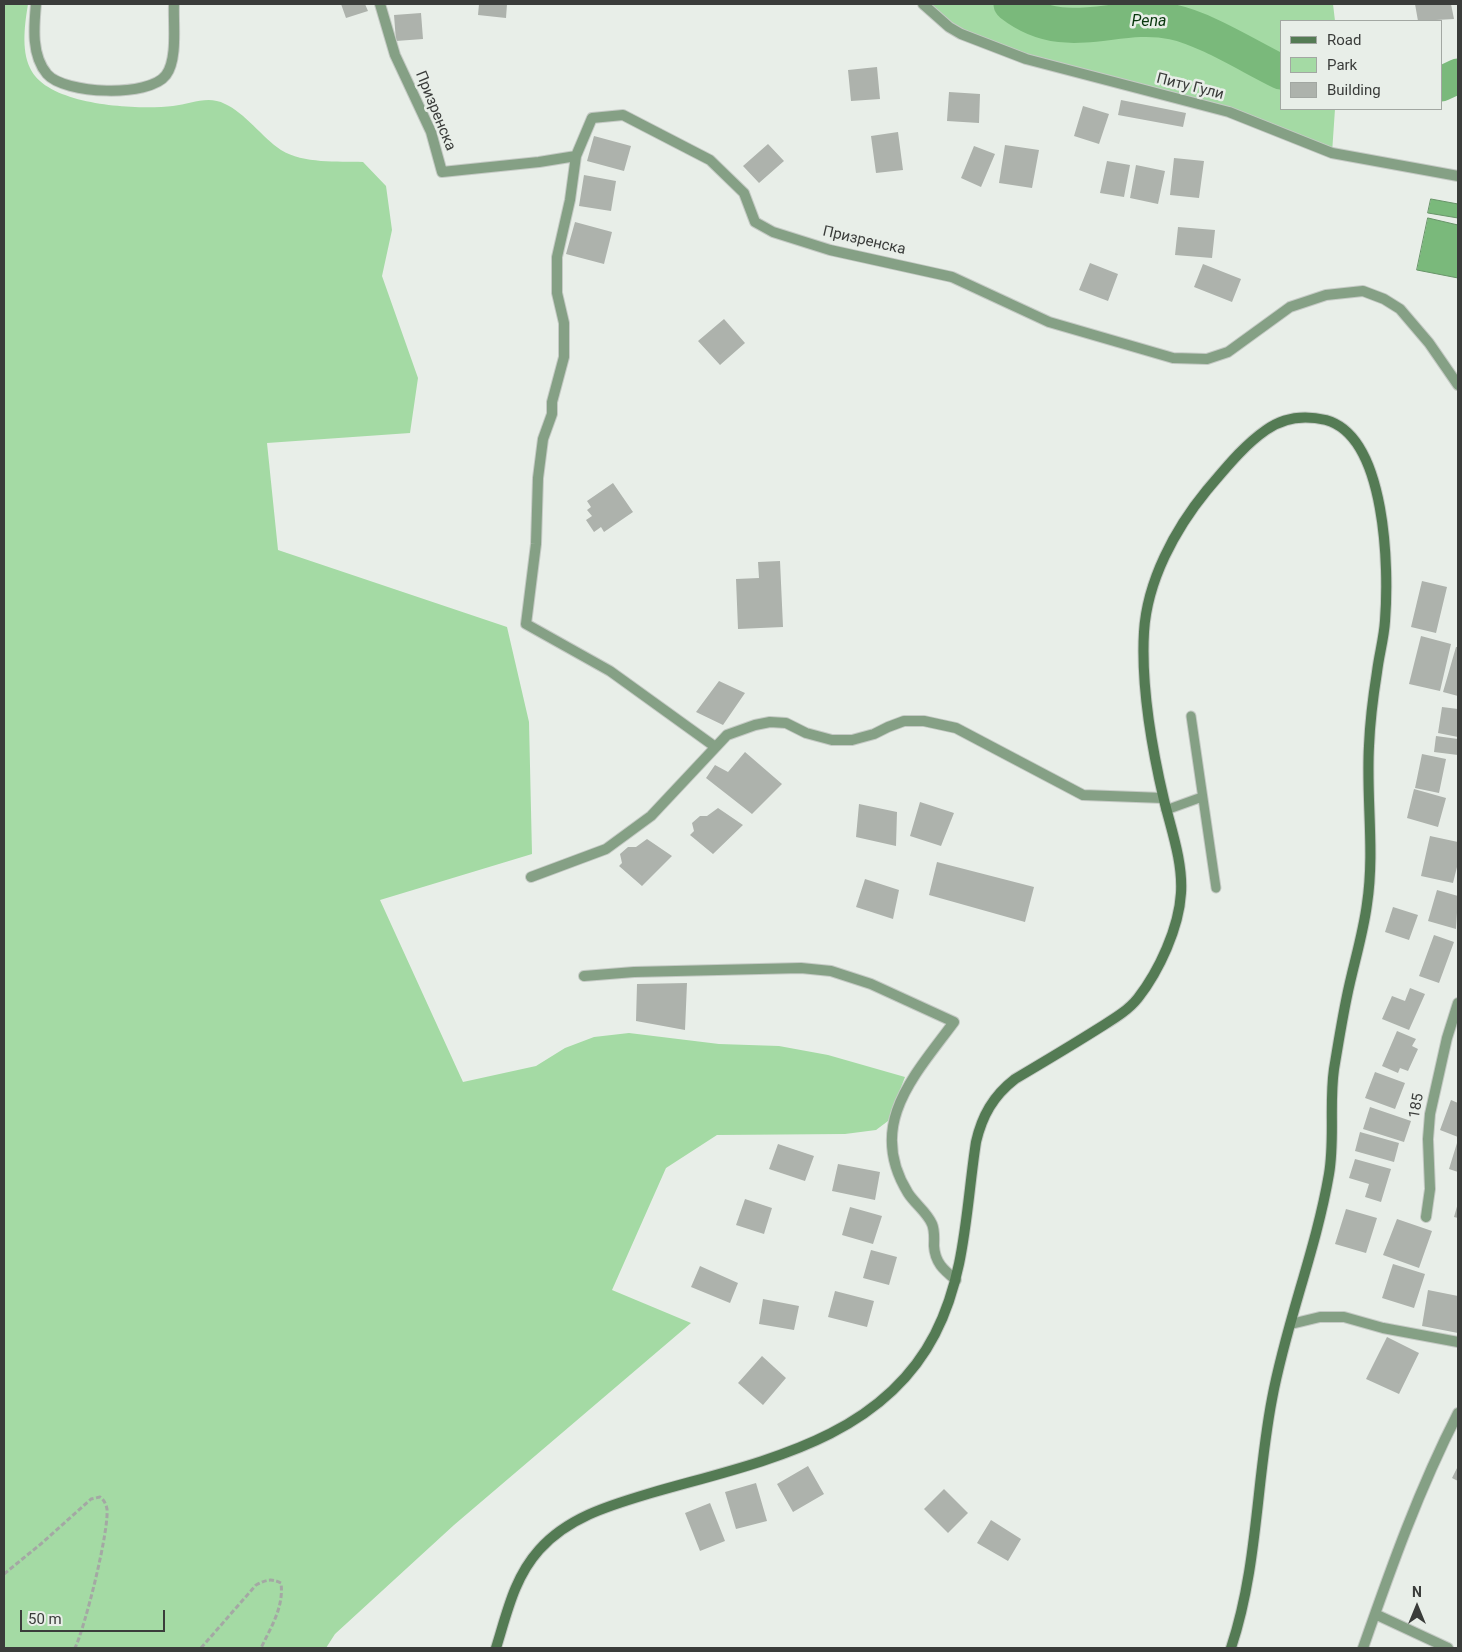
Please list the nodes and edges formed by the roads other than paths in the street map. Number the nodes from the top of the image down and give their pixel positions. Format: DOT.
graph roads {
  1 [pos="36,4"];
  2 [pos="174,4"];
  3 [pos="380,4"];
  4 [pos="924,4"];
  5 [pos="576,156"];
  6 [pos="1458,176"];
  7 [pos="1458,385"];
  8 [pos="1191,716"];
  9 [pos="714,746"];
  10 [pos="1202,797"];
  11 [pos="1163,798"];
  12 [pos="1166,810"];
  13 [pos="531,877"];
  14 [pos="1216,888"];
  15 [pos="584,976"];
  16 [pos="1458,1003"];
  17 [pos="1426,1217"];
  18 [pos="956,1280"];
  19 [pos="1291,1324"];
  20 [pos="1458,1342"];
  21 [pos="1458,1413"];
  22 [pos="1375,1614"];
  23 [pos="496,1648"];
  24 [pos="1231,1648"];
  25 [pos="1363,1648"];
  26 [pos="1448,1648"];
  1 -- 2 [label="street"];
  3 -- 5 [label="street, Призренска"];
  4 -- 6 [label="street, Питу Гули"];
  5 -- 7 [label="street, Призренска"];
  5 -- 9 [label="street"];
  8 -- 10 [label="lane"];
  9 -- 11 [label="street"];
  9 -- 13 [label="street"];
  10 -- 12 [label="lane"];
  10 -- 14 [label="lane"];
  11 -- 12 [label="main road"];
  11 -- 19 [label="main road"];
  12 -- 18 [label="main road"];
  15 -- 18 [label="street"];
  16 -- 17 [label="street, 185"];
  18 -- 23 [label="main road"];
  19 -- 20 [label="street"];
  19 -- 24 [label="main road"];
  21 -- 22 [label="street"];
  22 -- 25 [label="street"];
  22 -- 26 [label="street"];
}
